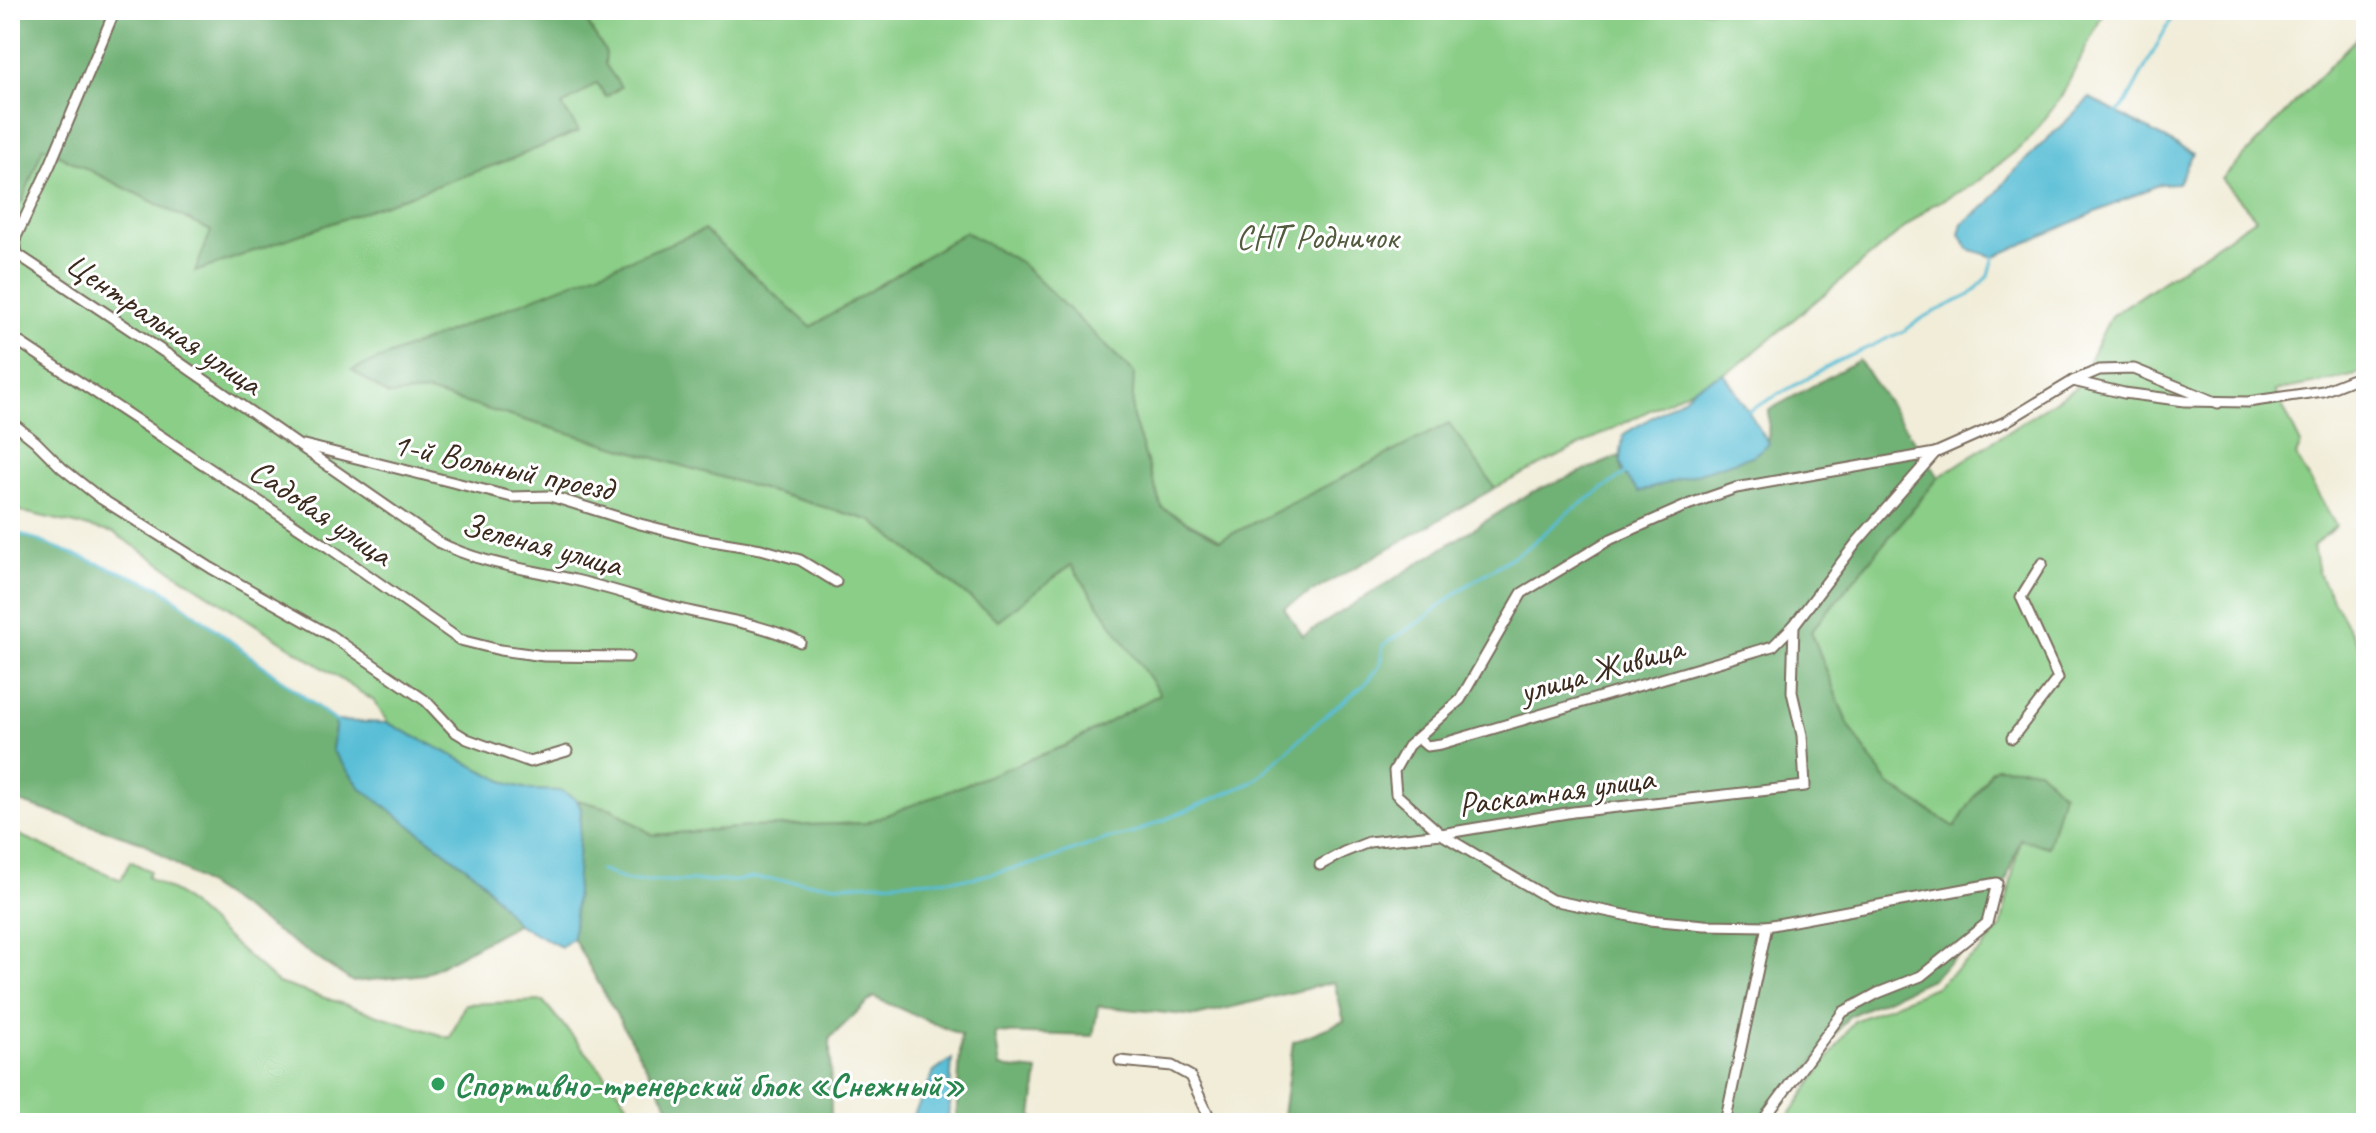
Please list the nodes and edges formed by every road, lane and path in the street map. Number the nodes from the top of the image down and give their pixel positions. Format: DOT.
graph roads {
  1 [pos="115,10"];
  2 [pos="12,240"];
  3 [pos="10,336"];
  4 [pos="2366,374"];
  5 [pos="2073,381"];
  6 [pos="2218,403"];
  7 [pos="10,421"];
  8 [pos="295,443"];
  9 [pos="1935,453"];
  10 [pos="2042,563"];
  11 [pos="836,582"];
  12 [pos="1794,625"];
  13 [pos="800,642"];
  14 [pos="628,657"];
  15 [pos="1418,738"];
  16 [pos="2012,738"];
  17 [pos="567,751"];
  18 [pos="1441,834"];
  19 [pos="1320,865"];
  20 [pos="1767,926"];
  21 [pos="1120,1061"];
  22 [pos="1212,1123"];
  23 [pos="1725,1123"];
  24 [pos="1761,1123"];
  1 -- 2 [label="street"];
  2 -- 8 [label="street, Центральная улица"];
  3 -- 14 [label="street, Садовая улица"];
  4 -- 6 [label="street"];
  5 -- 6 [label="street"];
  5 -- 6 [label="street"];
  5 -- 9 [label="street"];
  7 -- 17 [label="street"];
  8 -- 11 [label="street, 1-й Вольный проезд"];
  8 -- 13 [label="street, Зеленая улица"];
  9 -- 12 [label="street, улица Живица"];
  9 -- 15 [label="street"];
  10 -- 16 [label="street"];
  12 -- 15 [label="street, улица Живица"];
  12 -- 18 [label="street, Раскатная улица"];
  15 -- 18 [label="street"];
  18 -- 19 [label="street, Раскатная улица"];
  18 -- 20 [label="street"];
  20 -- 23 [label="street"];
  20 -- 24 [label="street"];
  21 -- 22 [label="street"];
}
